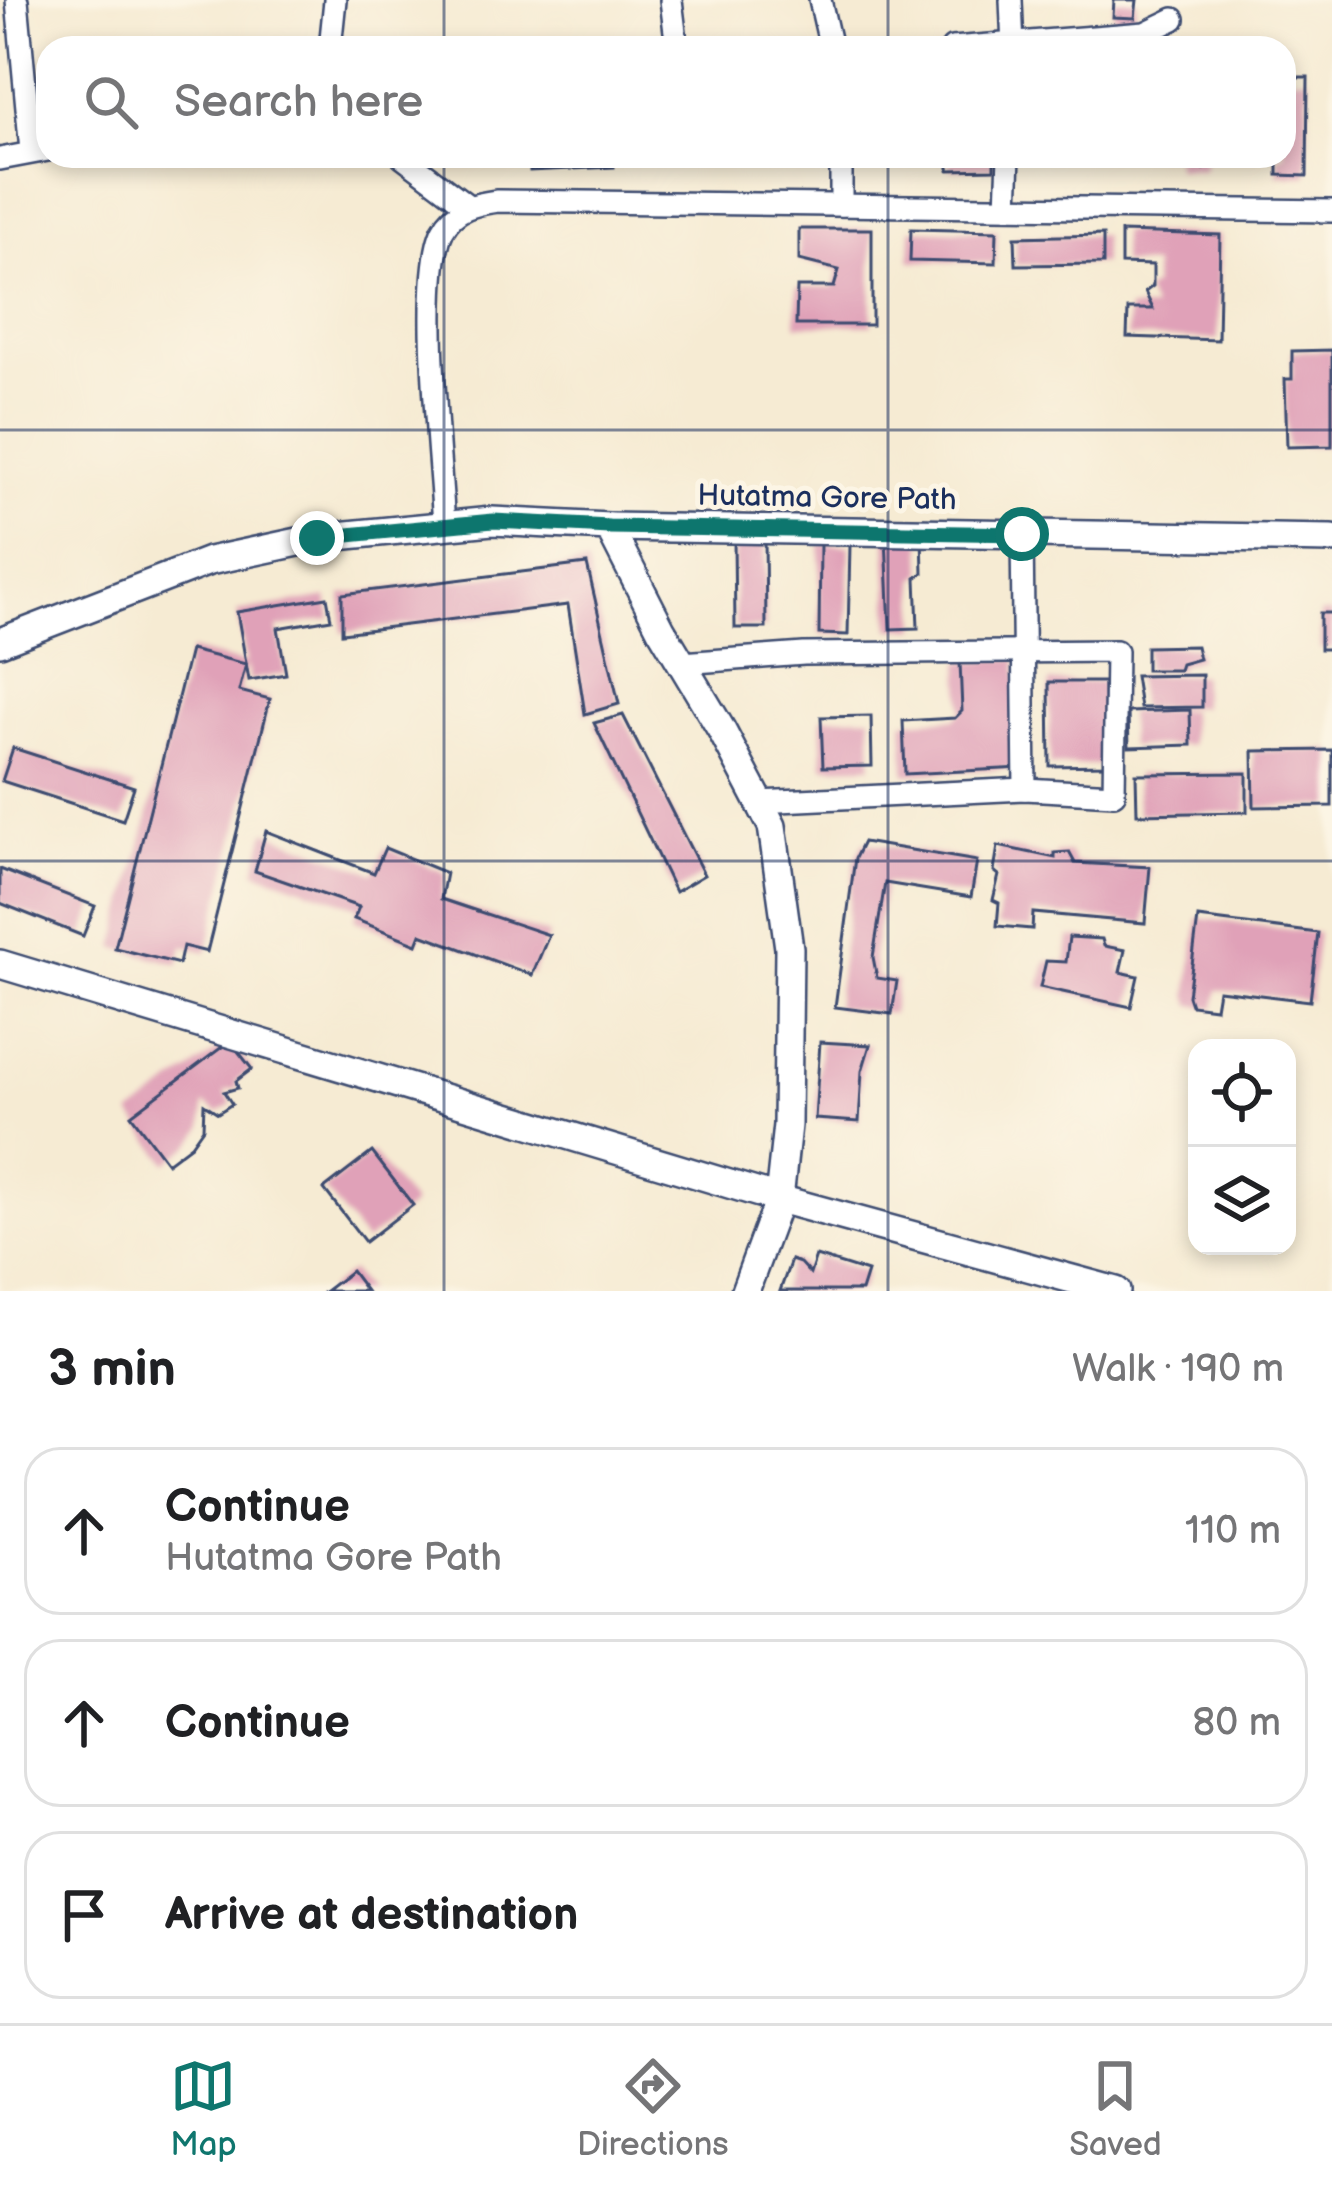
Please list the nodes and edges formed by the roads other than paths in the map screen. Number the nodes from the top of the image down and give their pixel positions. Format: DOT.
graph roads {
  1 [pos="17,0"];
  2 [pos="335,0"];
  3 [pos="671,0"];
  4 [pos="820,0"];
  5 [pos="1011,0"];
  6 [pos="1174,19"];
  7 [pos="331,36"];
  8 [pos="676,36"];
  9 [pos="828,36"];
  10 [pos="1013,36"];
  11 [pos="1115,36"];
  12 [pos="36,130"];
  13 [pos="36,151"];
  14 [pos="0,159"];
  15 [pos="418,168"];
  16 [pos="841,168"];
  17 [pos="1009,168"];
  18 [pos="467,205"];
  19 [pos="841,205"];
  20 [pos="1007,207"];
  21 [pos="1332,211"];
  22 [pos="444,526"];
  23 [pos="609,527"];
  24 [pos="1022,534"];
  25 [pos="1332,539"];
  26 [pos="0,642"];
  27 [pos="1025,652"];
  28 [pos="682,663"];
  29 [pos="1025,789"];
  30 [pos="759,802"];
  31 [pos="0,964"];
  32 [pos="779,1199"];
  33 [pos="745,1291"];
  34 [pos="1116,1291"];
  1 -- 12 [label="street"];
  2 -- 7 [label="street"];
  3 -- 8 [label="street"];
  4 -- 9 [label="street"];
  5 -- 10 [label="street"];
  6 -- 11 [label="street"];
  13 -- 14 [label="street"];
  15 -- 18 [label="street"];
  16 -- 19 [label="street"];
  17 -- 20 [label="street"];
  18 -- 19 [label="street"];
  18 -- 22 [label="street"];
  19 -- 20 [label="street"];
  20 -- 21 [label="street"];
  22 -- 23 [label="main road, Hutatma Gore Path"];
  22 -- 26 [label="main road, Hutatma Gore Path"];
  23 -- 24 [label="main road, Hutatma Gore Path"];
  23 -- 28 [label="main road"];
  24 -- 25 [label="main road, Hutatma Gore Path"];
  24 -- 27 [label="street"];
  27 -- 28 [label="street"];
  27 -- 29 [label="street"];
  27 -- 29 [label="street"];
  28 -- 30 [label="main road"];
  29 -- 30 [label="street"];
  30 -- 32 [label="main road"];
  31 -- 32 [label="main road"];
  32 -- 33 [label="main road"];
  32 -- 34 [label="main road"];
}
